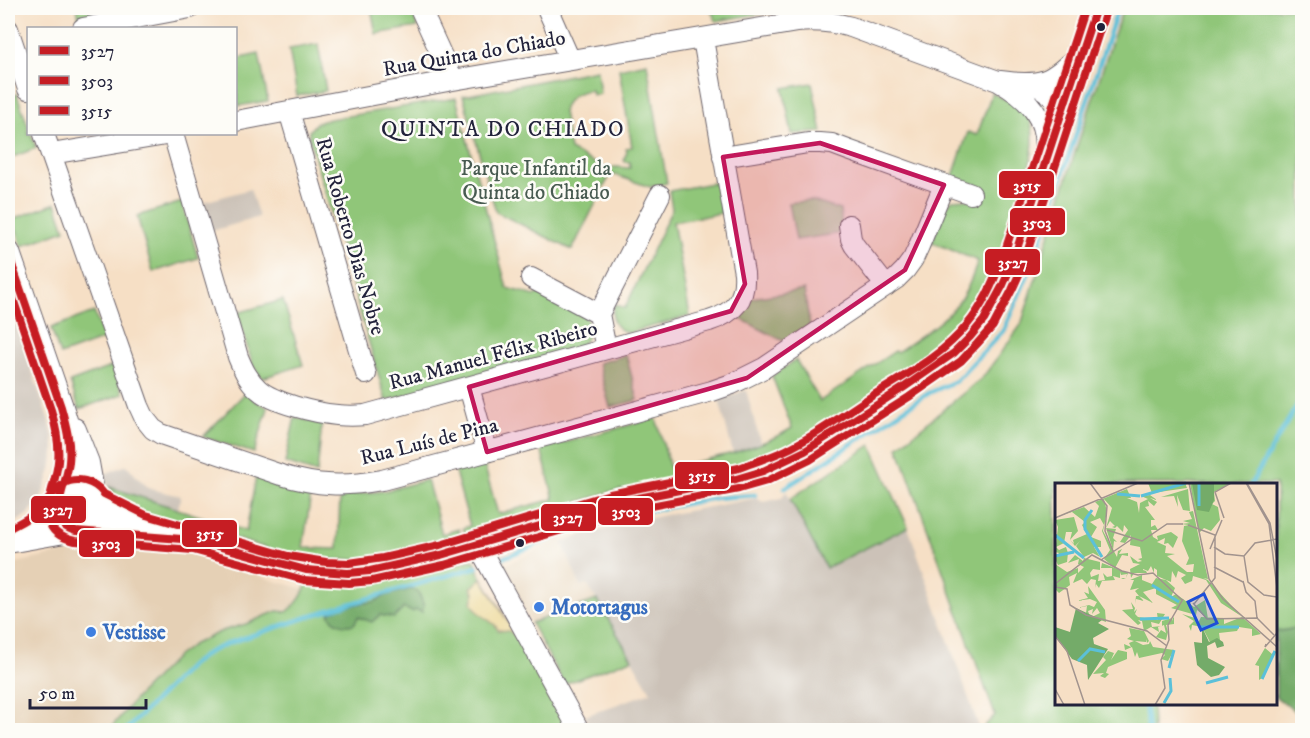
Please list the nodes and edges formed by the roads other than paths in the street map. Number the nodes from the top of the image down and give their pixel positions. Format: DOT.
graph roads {
  1 [pos="190,8"];
  2 [pos="420,8"];
  3 [pos="547,8"];
  4 [pos="1096,8"];
  5 [pos="795,15"];
  6 [pos="88,27"];
  7 [pos="8,29"];
  8 [pos="703,39"];
  9 [pos="12,47"];
  10 [pos="1081,51"];
  11 [pos="570,60"];
  12 [pos="453,80"];
  13 [pos="27,86"];
  14 [pos="1028,91"];
  15 [pos="1064,104"];
  16 [pos="289,111"];
  17 [pos="237,122"];
  18 [pos="44,135"];
  19 [pos="166,135"];
  20 [pos="172,135"];
  21 [pos="51,154"];
  22 [pos="723,157"];
  23 [pos="1039,179"];
  24 [pos="944,184"];
  25 [pos="971,194"];
  26 [pos="660,195"];
  27 [pos="849,225"];
  28 [pos="8,253"];
  29 [pos="531,278"];
  30 [pos="886,286"];
  31 [pos="599,314"];
  32 [pos="606,349"];
  33 [pos="366,374"];
  34 [pos="469,387"];
  35 [pos="62,406"];
  36 [pos="487,452"];
  37 [pos="95,500"];
  38 [pos="60,501"];
  39 [pos="76,530"];
  40 [pos="10,540"];
  41 [pos="195,540"];
  42 [pos="478,545"];
  43 [pos="579,730"];
  1 -- 6 [label="street"];
  2 -- 12 [label="street"];
  3 -- 11 [label="street"];
  4 -- 10 [label="main road"];
  5 -- 8 [label="street, Rua Quinta do Chiado"];
  5 -- 14 [label="street, Rua Quinta do Chiado"];
  7 -- 9 [label="street"];
  8 -- 11 [label="street, Rua Quinta do Chiado"];
  8 -- 22 [label="street, Rua Manuel Félix Ribeiro"];
  9 -- 13 [label="street"];
  10 -- 14 [label="street"];
  10 -- 15 [label="main road"];
  11 -- 12 [label="street, Rua Quinta do Chiado"];
  12 -- 16 [label="street, Rua Quinta do Chiado"];
  14 -- 15 [label="street, Rua Quinta do Chiado"];
  14 -- 23 [label="street, Rua Quinta do Chiado"];
  15 -- 23 [label="main road"];
  16 -- 17 [label="street, Rua Quinta do Chiado"];
  16 -- 33 [label="street, Rua Roberto Dias Nobre"];
  18 -- 21 [label="street, Rua Luís de Pina"];
  19 -- 21 [label="street"];
  20 -- 34 [label="street, Rua Manuel Félix Ribeiro"];
  21 -- 36 [label="street, Rua Luís de Pina"];
  22 -- 24 [label="street"];
  22 -- 32 [label="street, Rua Manuel Félix Ribeiro"];
  23 -- 42 [label="main road"];
  24 -- 25 [label="street"];
  24 -- 30 [label="street, Rua Luís de Pina"];
  26 -- 31 [label="street"];
  27 -- 30 [label="street"];
  28 -- 35 [label="main road"];
  29 -- 31 [label="street"];
  30 -- 36 [label="street, Rua Luís de Pina"];
  31 -- 32 [label="street"];
  32 -- 34 [label="street, Rua Manuel Félix Ribeiro"];
  34 -- 36 [label="street"];
  35 -- 37 [label="main road"];
  35 -- 38 [label="main road"];
  37 -- 38 [label="main road"];
  37 -- 39 [label="main road"];
  37 -- 41 [label="main road"];
  38 -- 39 [label="main road"];
  38 -- 40 [label="main road"];
  39 -- 40 [label="main road"];
  39 -- 41 [label="main road"];
  41 -- 42 [label="main road"];
  42 -- 43 [label="street"];
}
